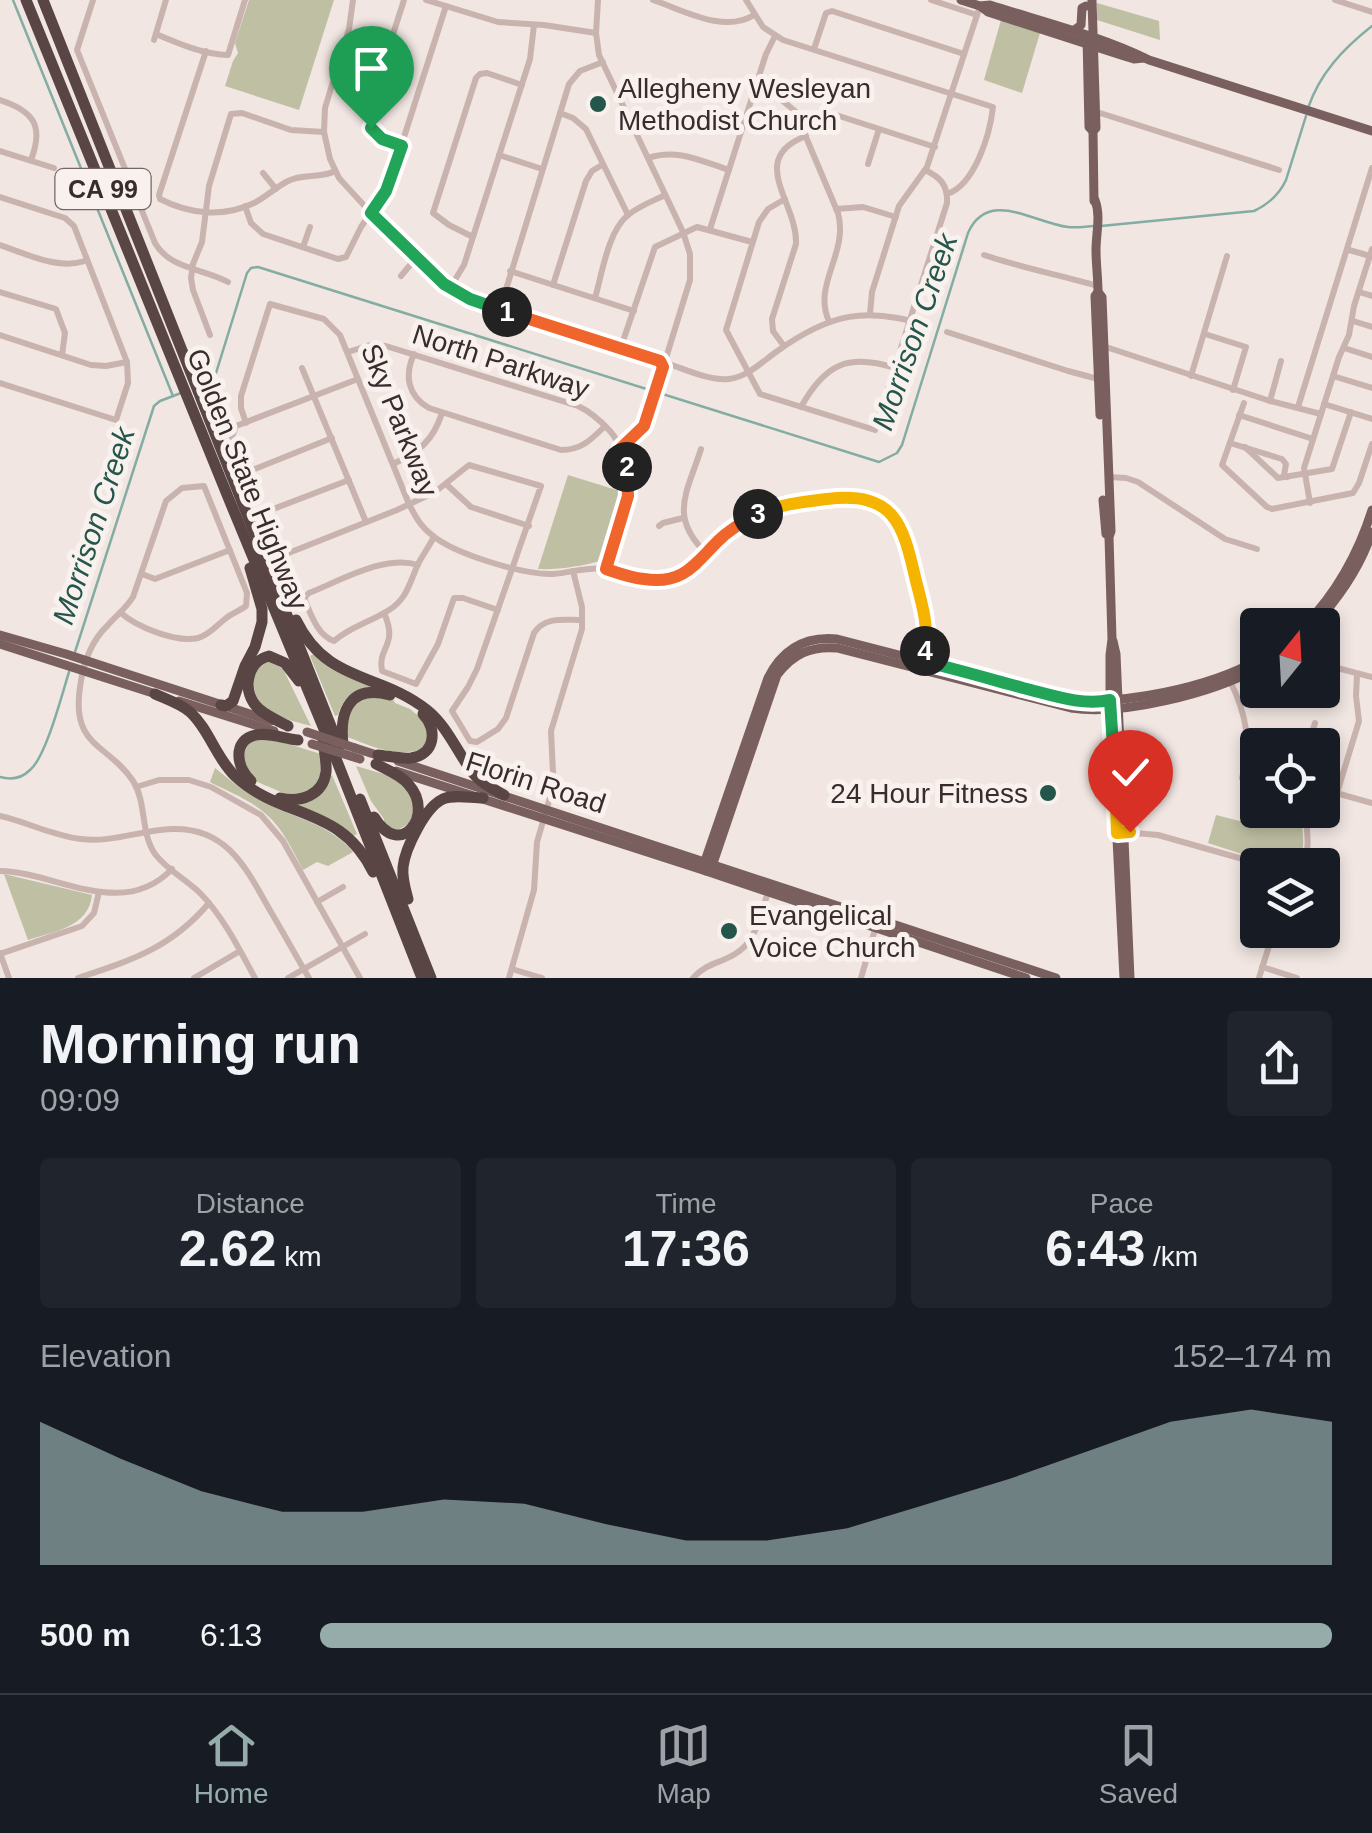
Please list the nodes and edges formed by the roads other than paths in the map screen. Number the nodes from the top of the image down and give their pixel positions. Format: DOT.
graph roads {
  1 [pos="26,0"];
  2 [pos="43,0"];
  3 [pos="93,0"];
  4 [pos="166,0"];
  5 [pos="246,0"];
  6 [pos="353,0"];
  7 [pos="404,0"];
  8 [pos="426,0"];
  9 [pos="598,0"];
  10 [pos="652,0"];
  11 [pos="746,0"];
  12 [pos="931,0"];
  13 [pos="961,0"];
  14 [pos="1334,0"];
  15 [pos="1088,2"];
  16 [pos="446,6"];
  17 [pos="979,10"];
  18 [pos="1372,12"];
  19 [pos="754,15"];
  20 [pos="534,25"];
  21 [pos="1072,31"];
  22 [pos="596,33"];
  23 [pos="775,36"];
  24 [pos="1090,41"];
  25 [pos="814,50"];
  26 [pos="206,51"];
  27 [pos="1108,51"];
  28 [pos="964,54"];
  29 [pos="1144,58"];
  30 [pos="602,62"];
  31 [pos="1095,82"];
  32 [pos="522,85"];
  33 [pos="754,90"];
  34 [pos="952,94"];
  35 [pos="0,100"];
  36 [pos="1097,112"];
  37 [pos="560,113"];
  38 [pos="800,121"];
  39 [pos="1371,128"];
  40 [pos="880,129"];
  41 [pos="1093,131"];
  42 [pos="324,132"];
  43 [pos="806,136"];
  44 [pos="402,146"];
  45 [pos="935,147"];
  46 [pos="0,151"];
  47 [pos="499,155"];
  48 [pos="648,158"];
  49 [pos="31,160"];
  50 [pos="868,164"];
  51 [pos="602,165"];
  52 [pos="54,168"];
  53 [pos="1372,168"];
  54 [pos="542,169"];
  55 [pos="335,170"];
  56 [pos="729,170"];
  57 [pos="926,170"];
  58 [pos="1278,170"];
  59 [pos="263,173"];
  60 [pos="276,189"];
  61 [pos="948,194"];
  62 [pos="665,195"];
  63 [pos="0,198"];
  64 [pos="785,198"];
  65 [pos="245,206"];
  66 [pos="836,209"];
  67 [pos="205,213"];
  68 [pos="371,213"];
  69 [pos="628,215"];
  70 [pos="896,217"];
  71 [pos="310,227"];
  72 [pos="710,229"];
  73 [pos="683,232"];
  74 [pos="473,237"];
  75 [pos="752,242"];
  76 [pos="0,245"];
  77 [pos="303,247"];
  78 [pos="1348,250"];
  79 [pos="1371,252"];
  80 [pos="984,255"];
  81 [pos="1227,256"];
  82 [pos="416,258"];
  83 [pos="86,261"];
  84 [pos="192,269"];
  85 [pos="510,271"];
  86 [pos="401,276"];
  87 [pos="228,282"];
  88 [pos="553,285"];
  89 [pos="450,288"];
  90 [pos="1098,289"];
  91 [pos="0,292"];
  92 [pos="1359,292"];
  93 [pos="1372,296"];
  94 [pos="595,298"];
  95 [pos="500,309"];
  96 [pos="634,311"];
  97 [pos="870,314"];
  98 [pos="829,320"];
  99 [pos="910,320"];
  100 [pos="1352,321"];
  101 [pos="930,326"];
  102 [pos="1372,327"];
  103 [pos="947,332"];
  104 [pos="1204,334"];
  105 [pos="0,335"];
  106 [pos="210,335"];
  107 [pos="1101,345"];
  108 [pos="784,346"];
  109 [pos="621,347"];
  110 [pos="1344,348"];
  111 [pos="348,352"];
  112 [pos="62,354"];
  113 [pos="414,354"];
  114 [pos="1372,357"];
  115 [pos="1280,361"];
  116 [pos="127,362"];
  117 [pos="665,362"];
  118 [pos="302,368"];
  119 [pos="895,368"];
  120 [pos="750,372"];
  121 [pos="1191,376"];
  122 [pos="1333,376"];
  123 [pos="186,377"];
  124 [pos="358,378"];
  125 [pos="1101,379"];
  126 [pos="0,384"];
  127 [pos="1372,388"];
  128 [pos="1233,390"];
  129 [pos="315,395"];
  130 [pos="194,397"];
  131 [pos="1270,402"];
  132 [pos="1244,403"];
  133 [pos="1324,404"];
  134 [pos="801,406"];
  135 [pos="1298,406"];
  136 [pos="1351,412"];
  137 [pos="442,413"];
  138 [pos="1321,414"];
  139 [pos="1240,415"];
  140 [pos="1372,419"];
  141 [pos="246,423"];
  142 [pos="605,426"];
  143 [pos="332,438"];
  144 [pos="1313,439"];
  145 [pos="1230,443"];
  146 [pos="1101,444"];
  147 [pos="1372,444"];
  148 [pos="1245,447"];
  149 [pos="621,448"];
  150 [pos="701,449"];
  151 [pos="393,464"];
  152 [pos="1306,474"];
  153 [pos="1108,476"];
  154 [pos="1287,477"];
  155 [pos="349,480"];
  156 [pos="446,484"];
  157 [pos="228,497"];
  158 [pos="1310,503"];
  159 [pos="410,504"];
  160 [pos="1372,510"];
  161 [pos="684,518"];
  162 [pos="366,522"];
  163 [pos="529,526"];
  164 [pos="659,526"];
  165 [pos="1372,532"];
  166 [pos="434,537"];
  167 [pos="1109,537"];
  168 [pos="1257,548"];
  169 [pos="261,549"];
  170 [pos="230,550"];
  171 [pos="707,554"];
  172 [pos="418,565"];
  173 [pos="512,568"];
  174 [pos="606,569"];
  175 [pos="573,571"];
  176 [pos="142,574"];
  177 [pos="1320,608"];
  178 [pos="1329,608"];
  179 [pos="498,610"];
  180 [pos="120,613"];
  181 [pos="384,613"];
  182 [pos="582,620"];
  183 [pos="0,635"];
  184 [pos="0,644"];
  185 [pos="85,665"];
  186 [pos="921,665"];
  187 [pos="1340,669"];
  188 [pos="1240,670"];
  189 [pos="1240,673"];
  190 [pos="1358,674"];
  191 [pos="1372,677"];
  192 [pos="1230,681"];
  193 [pos="1209,682"];
  194 [pos="1020,691"];
  195 [pos="156,694"];
  196 [pos="310,694"];
  197 [pos="1167,699"];
  198 [pos="1115,704"];
  199 [pos="221,705"];
  200 [pos="1315,724"];
  201 [pos="288,726"];
  202 [pos="323,728"];
  203 [pos="1247,728"];
  204 [pos="1314,728"];
  205 [pos="754,736"];
  206 [pos="306,739"];
  207 [pos="377,760"];
  208 [pos="346,763"];
  209 [pos="1340,783"];
  210 [pos="140,786"];
  211 [pos="356,788"];
  212 [pos="734,790"];
  213 [pos="1340,794"];
  214 [pos="504,795"];
  215 [pos="483,798"];
  216 [pos="1372,803"];
  217 [pos="546,813"];
  218 [pos="0,816"];
  219 [pos="147,832"];
  220 [pos="1120,832"];
  221 [pos="1240,858"];
  222 [pos="708,865"];
  223 [pos="172,869"];
  224 [pos="0,871"];
  225 [pos="343,887"];
  226 [pos="99,892"];
  227 [pos="768,892"];
  228 [pos="806,895"];
  229 [pos="209,902"];
  230 [pos="317,902"];
  231 [pos="877,924"];
  232 [pos="365,934"];
  233 [pos="404,936"];
  234 [pos="342,947"];
  235 [pos="1268,948"];
  236 [pos="240,952"];
  237 [pos="0,954"];
  238 [pos="1262,967"];
  239 [pos="304,969"];
  240 [pos="512,969"];
  241 [pos="1011,972"];
  242 [pos="8,978"];
  243 [pos="78,978"];
  244 [pos="194,978"];
  245 [pos="255,978"];
  246 [pos="288,978"];
  247 [pos="309,978"];
  248 [pos="360,978"];
  249 [pos="422,978"];
  250 [pos="434,978"];
  251 [pos="509,978"];
  252 [pos="542,978"];
  253 [pos="694,978"];
  254 [pos="861,978"];
  255 [pos="1026,978"];
  256 [pos="1056,978"];
  257 [pos="1127,978"];
  258 [pos="1258,978"];
  259 [pos="1297,978"];
  1 -- 123 [label="highway, Golden State Highway / CA 99"];
  2 -- 123 [label="highway, Golden State Highway / CA 99"];
  3 -- 84 [label="street"];
  4 -- 26 [label="street"];
  5 -- 26 [label="street"];
  6 -- 42 [label="street"];
  7 -- 44 [label="street"];
  8 -- 16 [label="street"];
  9 -- 22 [label="street"];
  10 -- 19 [label="street"];
  11 -- 19 [label="street"];
  12 -- 17 [label="street"];
  13 -- 17 [label="main road"];
  14 -- 18 [label="street"];
  15 -- 21 [label="main road"];
  15 -- 24 [label="main road"];
  16 -- 20 [label="street"];
  16 -- 44 [label="street"];
  17 -- 21 [label="main road"];
  17 -- 24 [label="main road"];
  17 -- 28 [label="street"];
  19 -- 23 [label="street"];
  20 -- 22 [label="street"];
  20 -- 32 [label="street"];
  21 -- 24 [label="main road"];
  22 -- 30 [label="street"];
  23 -- 25 [label="street"];
  23 -- 33 [label="street"];
  24 -- 27 [label="main road"];
  24 -- 29 [label="main road"];
  24 -- 31 [label="main road"];
  24 -- 41 [label="main road"];
  25 -- 28 [label="street"];
  25 -- 34 [label="street"];
  26 -- 67 [label="street"];
  27 -- 29 [label="main road"];
  27 -- 31 [label="main road"];
  28 -- 34 [label="street"];
  29 -- 39 [label="main road"];
  30 -- 37 [label="street"];
  30 -- 48 [label="street"];
  31 -- 36 [label="main road"];
  32 -- 47 [label="street"];
  32 -- 74 [label="street"];
  33 -- 38 [label="street"];
  33 -- 56 [label="street"];
  34 -- 45 [label="street"];
  34 -- 61 [label="street"];
  35 -- 49 [label="street"];
  36 -- 41 [label="main road"];
  36 -- 58 [label="street"];
  37 -- 51 [label="street"];
  37 -- 54 [label="street"];
  38 -- 40 [label="street"];
  38 -- 43 [label="street"];
  40 -- 45 [label="street"];
  40 -- 50 [label="street"];
  41 -- 90 [label="main road"];
  42 -- 55 [label="street"];
  42 -- 67 [label="street"];
  43 -- 64 [label="street"];
  43 -- 66 [label="street"];
  44 -- 68 [label="street"];
  45 -- 57 [label="street"];
  46 -- 49 [label="street"];
  47 -- 54 [label="street"];
  47 -- 74 [label="street"];
  48 -- 56 [label="street"];
  48 -- 62 [label="street"];
  49 -- 52 [label="street"];
  51 -- 69 [label="street"];
  51 -- 88 [label="street"];
  53 -- 78 [label="street"];
  54 -- 85 [label="street"];
  55 -- 60 [label="street"];
  55 -- 68 [label="street"];
  56 -- 72 [label="street"];
  57 -- 61 [label="street"];
  57 -- 70 [label="street"];
  59 -- 60 [label="street"];
  60 -- 65 [label="street"];
  61 -- 99 [label="street"];
  62 -- 69 [label="street"];
  62 -- 73 [label="street"];
  63 -- 83 [label="street"];
  64 -- 75 [label="street"];
  64 -- 108 [label="street"];
  65 -- 67 [label="street"];
  65 -- 77 [label="street"];
  66 -- 70 [label="street"];
  66 -- 98 [label="street"];
  67 -- 84 [label="street"];
  68 -- 77 [label="street"];
  68 -- 82 [label="street"];
  69 -- 94 [label="street"];
  70 -- 97 [label="street"];
  71 -- 77 [label="street"];
  72 -- 73 [label="street"];
  72 -- 75 [label="street"];
  73 -- 96 [label="street"];
  73 -- 117 [label="street"];
  74 -- 89 [label="street"];
  75 -- 120 [label="street"];
  76 -- 83 [label="street"];
  78 -- 79 [label="street"];
  78 -- 135 [label="street"];
  79 -- 92 [label="street"];
  80 -- 90 [label="street"];
  81 -- 104 [label="street"];
  82 -- 86 [label="street"];
  82 -- 89 [label="street"];
  83 -- 116 [label="street"];
  84 -- 87 [label="street"];
  84 -- 106 [label="street"];
  85 -- 88 [label="street"];
  85 -- 95 [label="street"];
  88 -- 94 [label="street"];
  89 -- 95 [label="street"];
  90 -- 107 [label="main road"];
  91 -- 112 [label="street"];
  92 -- 93 [label="street"];
  92 -- 100 [label="street"];
  94 -- 96 [label="street"];
  95 -- 109 [label="street"];
  96 -- 109 [label="street"];
  97 -- 98 [label="street"];
  97 -- 99 [label="street"];
  98 -- 108 [label="street"];
  99 -- 101 [label="street"];
  99 -- 119 [label="street"];
  100 -- 102 [label="street"];
  100 -- 110 [label="street"];
  103 -- 125 [label="street"];
  104 -- 121 [label="street"];
  104 -- 128 [label="street"];
  105 -- 112 [label="street"];
  107 -- 121 [label="street"];
  107 -- 125 [label="main road"];
  108 -- 120 [label="street"];
  109 -- 117 [label="street"];
  110 -- 114 [label="street"];
  110 -- 122 [label="street"];
  111 -- 113 [label="street, North Parkway"];
  111 -- 124 [label="street, Sky Parkway"];
  111 -- 141 [label="street, Sky Parkway"];
  112 -- 116 [label="street"];
  113 -- 137 [label="street"];
  113 -- 142 [label="street, North Parkway"];
  115 -- 131 [label="street"];
  116 -- 126 [label="street"];
  117 -- 120 [label="street"];
  117 -- 149 [label="street"];
  118 -- 129 [label="street"];
  119 -- 134 [label="street"];
  119 -- 134 [label="street"];
  120 -- 134 [label="street"];
  121 -- 128 [label="street"];
  122 -- 127 [label="street"];
  122 -- 133 [label="street"];
  123 -- 130 [label="highway, Golden State Highway / CA 99"];
  124 -- 129 [label="street"];
  124 -- 151 [label="street, Sky Parkway"];
  125 -- 146 [label="main road"];
  125 -- 153 [label="main road"];
  128 -- 131 [label="street"];
  129 -- 141 [label="street"];
  129 -- 143 [label="street"];
  130 -- 157 [label="highway, Golden State Highway / CA 99"];
  130 -- 169 [label="highway, Golden State Highway / CA 99"];
  131 -- 135 [label="street"];
  132 -- 139 [label="street"];
  133 -- 136 [label="street"];
  133 -- 138 [label="street"];
  135 -- 138 [label="street"];
  136 -- 140 [label="street"];
  136 -- 152 [label="street"];
  137 -- 142 [label="street"];
  137 -- 151 [label="street"];
  138 -- 144 [label="street"];
  139 -- 144 [label="street"];
  139 -- 145 [label="street"];
  141 -- 143 [label="street"];
  142 -- 149 [label="street, North Parkway"];
  143 -- 155 [label="street"];
  144 -- 152 [label="street"];
  145 -- 148 [label="street"];
  145 -- 158 [label="street"];
  146 -- 153 [label="main road"];
  146 -- 167 [label="main road"];
  147 -- 158 [label="street"];
  148 -- 154 [label="street"];
  148 -- 154 [label="street"];
  149 -- 174 [label="street, North Parkway"];
  150 -- 161 [label="street"];
  151 -- 159 [label="street, Sky Parkway"];
  152 -- 154 [label="street"];
  152 -- 158 [label="street"];
  153 -- 167 [label="main road"];
  153 -- 168 [label="street"];
  155 -- 162 [label="street"];
  155 -- 162 [label="street"];
  156 -- 159 [label="street"];
  156 -- 163 [label="street"];
  156 -- 163 [label="street"];
  157 -- 196 [label="highway, Golden State Highway / CA 99"];
  157 -- 199 [label="highway"];
  159 -- 162 [label="street"];
  159 -- 166 [label="street, Sky Parkway"];
  160 -- 177 [label="main road"];
  161 -- 164 [label="street"];
  161 -- 171 [label="street"];
  163 -- 173 [label="street"];
  165 -- 178 [label="main road"];
  166 -- 172 [label="street"];
  166 -- 173 [label="street, Sky Parkway"];
  167 -- 198 [label="main road"];
  169 -- 208 [label="highway, Golden State Highway / CA 99"];
  169 -- 214 [label="highway"];
  170 -- 176 [label="street"];
  170 -- 176 [label="street"];
  170 -- 180 [label="street"];
  171 -- 174 [label="street, Sky Parkway"];
  171 -- 186 [label="street, Sky Parkway"];
  172 -- 181 [label="street"];
  172 -- 181 [label="street"];
  173 -- 175 [label="street, Sky Parkway"];
  173 -- 179 [label="street"];
  174 -- 175 [label="street, Sky Parkway"];
  175 -- 182 [label="street"];
  176 -- 180 [label="street"];
  179 -- 181 [label="street"];
  179 -- 182 [label="street"];
  180 -- 185 [label="street"];
  182 -- 217 [label="street"];
  183 -- 185 [label="main road, Florin Road"];
  184 -- 185 [label="main road, Florin Road"];
  185 -- 195 [label="main road, Florin Road"];
  185 -- 199 [label="main road, Florin Road"];
  185 -- 210 [label="street"];
  186 -- 194 [label="main road"];
  186 -- 194 [label="main road"];
  186 -- 205 [label="main road"];
  186 -- 205 [label="main road"];
  187 -- 190 [label="street"];
  188 -- 193 [label="main road"];
  189 -- 192 [label="main road"];
  190 -- 191 [label="street"];
  190 -- 209 [label="street"];
  192 -- 197 [label="main road"];
  192 -- 203 [label="street"];
  193 -- 197 [label="main road"];
  193 -- 198 [label="main road"];
  194 -- 198 [label="main road"];
  194 -- 198 [label="main road"];
  195 -- 206 [label="main road, Florin Road"];
  195 -- 233 [label="highway"];
  196 -- 201 [label="highway"];
  196 -- 202 [label="highway, Golden State Highway / CA 99"];
  197 -- 198 [label="main road"];
  198 -- 220 [label="main road"];
  199 -- 201 [label="main road, Florin Road"];
  200 -- 204 [label="street"];
  201 -- 206 [label="main road, Florin Road"];
  202 -- 206 [label="highway"];
  202 -- 233 [label="highway, Golden State Highway / CA 99"];
  205 -- 212 [label="main road"];
  205 -- 212 [label="main road"];
  206 -- 207 [label="main road, Florin Road, bridge"];
  206 -- 207 [label="main road, Florin Road, bridge"];
  207 -- 208 [label="highway"];
  207 -- 211 [label="highway"];
  207 -- 214 [label="main road, Florin Road"];
  207 -- 215 [label="main road, Florin Road"];
  208 -- 211 [label="highway, Golden State Highway / CA 99"];
  210 -- 219 [label="street"];
  210 -- 230 [label="street"];
  211 -- 250 [label="highway, Golden State Highway / CA 99"];
  212 -- 222 [label="main road"];
  212 -- 222 [label="main road"];
  213 -- 216 [label="street"];
  214 -- 217 [label="main road, Florin Road"];
  215 -- 217 [label="main road, Florin Road"];
  215 -- 250 [label="highway"];
  217 -- 222 [label="main road, Florin Road"];
  217 -- 240 [label="street"];
  218 -- 219 [label="street"];
  219 -- 223 [label="street"];
  219 -- 239 [label="street"];
  220 -- 221 [label="street"];
  220 -- 257 [label="main road"];
  222 -- 227 [label="main road, Florin Road"];
  222 -- 228 [label="main road, Florin Road"];
  223 -- 226 [label="street"];
  223 -- 229 [label="street"];
  224 -- 226 [label="street"];
  225 -- 230 [label="street"];
  226 -- 237 [label="street"];
  227 -- 228 [label="street"];
  227 -- 231 [label="main road, Florin Road"];
  227 -- 253 [label="street"];
  228 -- 231 [label="main road, Florin Road"];
  229 -- 236 [label="street"];
  229 -- 243 [label="street"];
  230 -- 234 [label="street"];
  231 -- 241 [label="main road, Florin Road"];
  231 -- 254 [label="street"];
  232 -- 234 [label="street"];
  233 -- 249 [label="highway, Golden State Highway / CA 99"];
  234 -- 239 [label="street"];
  234 -- 248 [label="street"];
  235 -- 238 [label="street"];
  236 -- 244 [label="street"];
  236 -- 245 [label="street"];
  237 -- 242 [label="street"];
  238 -- 258 [label="street"];
  238 -- 259 [label="street"];
  239 -- 246 [label="street"];
  239 -- 247 [label="street"];
  240 -- 251 [label="street"];
  240 -- 252 [label="street"];
  241 -- 255 [label="main road, Florin Road"];
  241 -- 256 [label="main road, Florin Road"];
}
